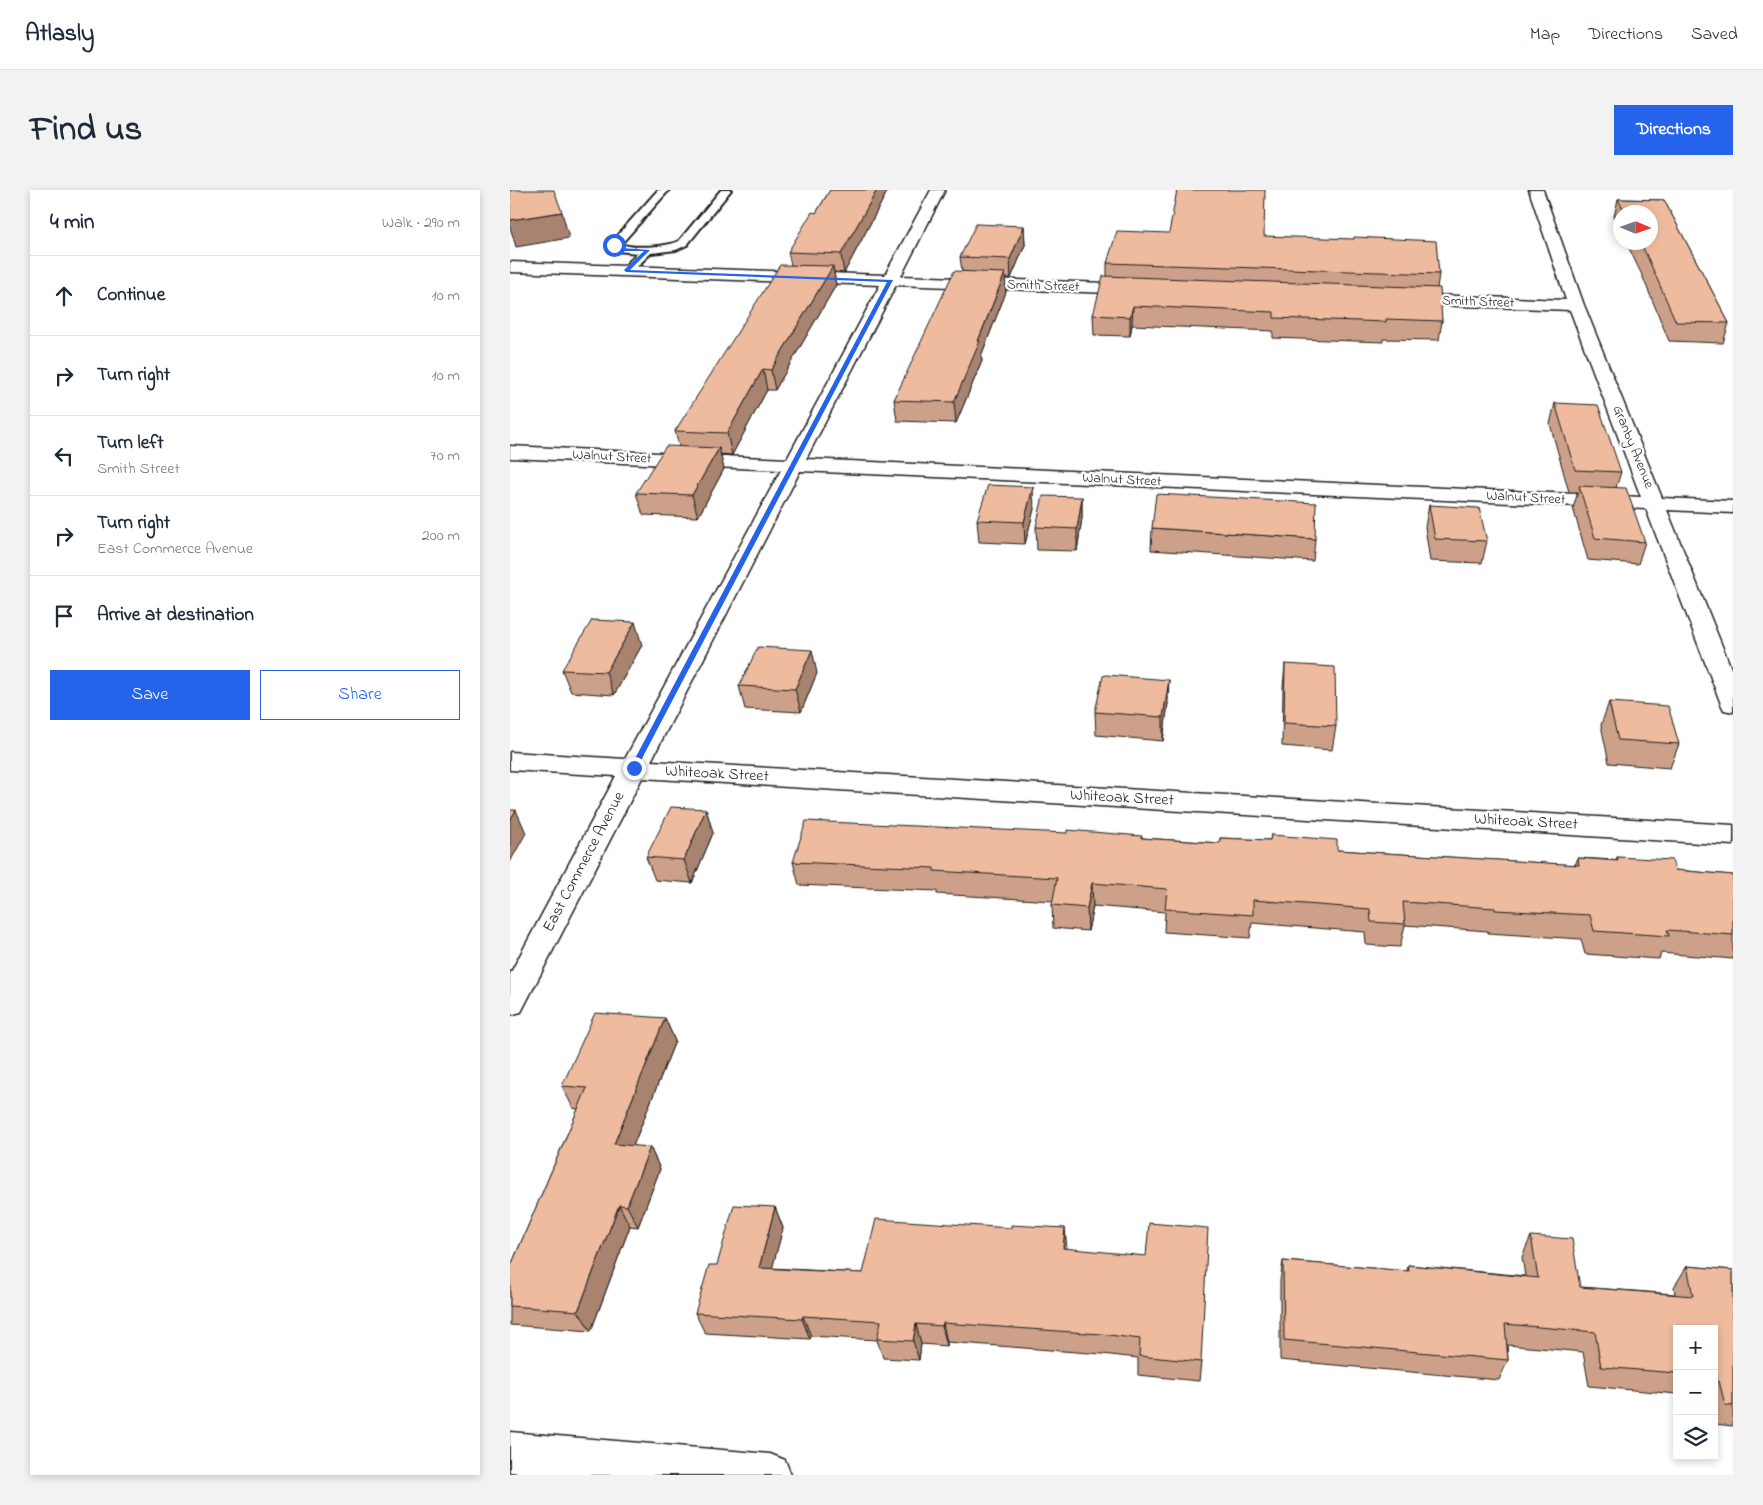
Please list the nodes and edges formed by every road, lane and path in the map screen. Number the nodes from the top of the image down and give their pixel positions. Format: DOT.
graph roads {
  1 [pos="664,190"];
  2 [pos="726,190"];
  3 [pos="938,190"];
  4 [pos="1536,190"];
  5 [pos="648,250"];
  6 [pos="510,267"];
  7 [pos="626,271"];
  8 [pos="890,280"];
  9 [pos="1149,290"];
  10 [pos="1387,298"];
  11 [pos="1576,305"];
  12 [pos="510,452"];
  13 [pos="794,465"];
  14 [pos="1656,504"];
  15 [pos="1733,507"];
  16 [pos="1733,704"];
  17 [pos="510,761"];
  18 [pos="634,768"];
  19 [pos="1733,835"];
  20 [pos="510,1003"];
  21 [pos="510,1452"];
  22 [pos="770,1475"];
  1 -- 5 [label="lane"];
  2 -- 5 [label="lane"];
  3 -- 8 [label="street, East Commerce Avenue"];
  4 -- 11 [label="street, Granby Avenue"];
  5 -- 7 [label="lane"];
  6 -- 7 [label="street, Smith Street"];
  7 -- 8 [label="street, Smith Street"];
  8 -- 9 [label="street, Smith Street"];
  8 -- 13 [label="street, East Commerce Avenue"];
  10 -- 11 [label="street, Smith Street"];
  11 -- 14 [label="street, Granby Avenue"];
  12 -- 13 [label="street, Walnut Street"];
  13 -- 14 [label="street, Walnut Street"];
  13 -- 18 [label="street, East Commerce Avenue"];
  14 -- 15 [label="street, Walnut Street"];
  14 -- 16 [label="street, Granby Avenue"];
  17 -- 18 [label="street, Whiteoak Street"];
  18 -- 19 [label="street, Whiteoak Street"];
  18 -- 20 [label="street, East Commerce Avenue"];
  21 -- 22 [label="street"];
}
